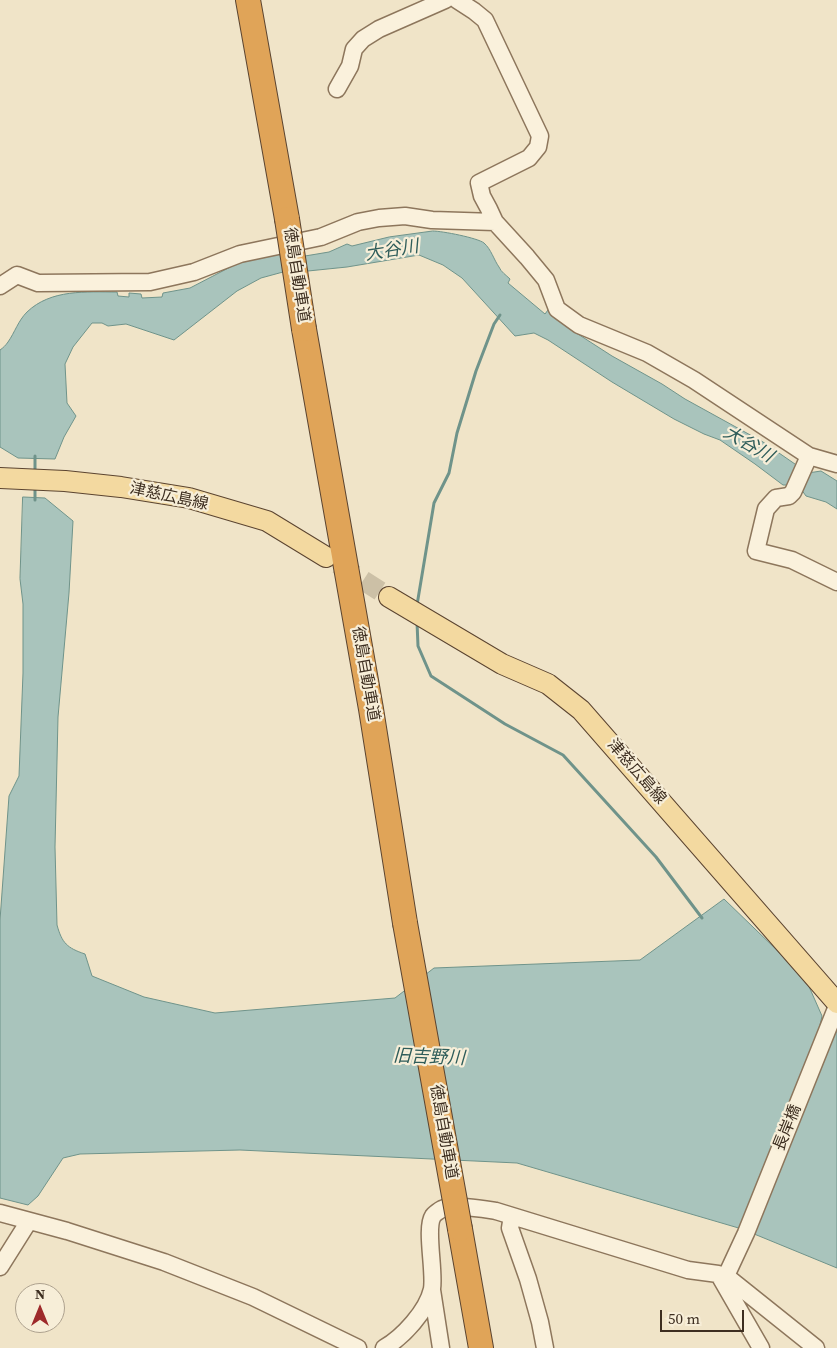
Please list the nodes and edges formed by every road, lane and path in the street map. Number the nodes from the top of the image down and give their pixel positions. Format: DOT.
graph roads {
  1 [pos="248,0"];
  2 [pos="445,0"];
  3 [pos="457,0"];
  4 [pos="337,89"];
  5 [pos="495,222"];
  6 [pos="0,286"];
  7 [pos="806,461"];
  8 [pos="837,464"];
  9 [pos="0,478"];
  10 [pos="326,556"];
  11 [pos="837,582"];
  12 [pos="389,597"];
  13 [pos="837,1005"];
  14 [pos="0,1213"];
  15 [pos="512,1216"];
  16 [pos="29,1220"];
  17 [pos="462,1239"];
  18 [pos="0,1267"];
  19 [pos="722,1275"];
  20 [pos="432,1290"];
  21 [pos="358,1348"];
  22 [pos="384,1348"];
  23 [pos="441,1348"];
  24 [pos="481,1348"];
  25 [pos="488,1348"];
  26 [pos="545,1348"];
  27 [pos="761,1348"];
  28 [pos="816,1348"];
  1 -- 17 [label="highway, 徳島自動車道, bridge"];
  2 -- 4 [label="street"];
  3 -- 5 [label="street"];
  5 -- 6 [label="street"];
  5 -- 7 [label="street"];
  7 -- 8 [label="street"];
  7 -- 11 [label="street"];
  9 -- 10 [label="main road, 津慈広島線"];
  12 -- 13 [label="main road, 津慈広島線"];
  13 -- 19 [label="street, 長岸橋"];
  14 -- 16 [label="street"];
  15 -- 19 [label="street"];
  15 -- 20 [label="street"];
  15 -- 26 [label="street"];
  16 -- 18 [label="street"];
  16 -- 21 [label="street"];
  17 -- 24 [label="highway, 徳島自動車道"];
  17 -- 25 [label="highway"];
  19 -- 27 [label="street"];
  19 -- 28 [label="street"];
  20 -- 22 [label="street"];
  20 -- 23 [label="street"];
}
